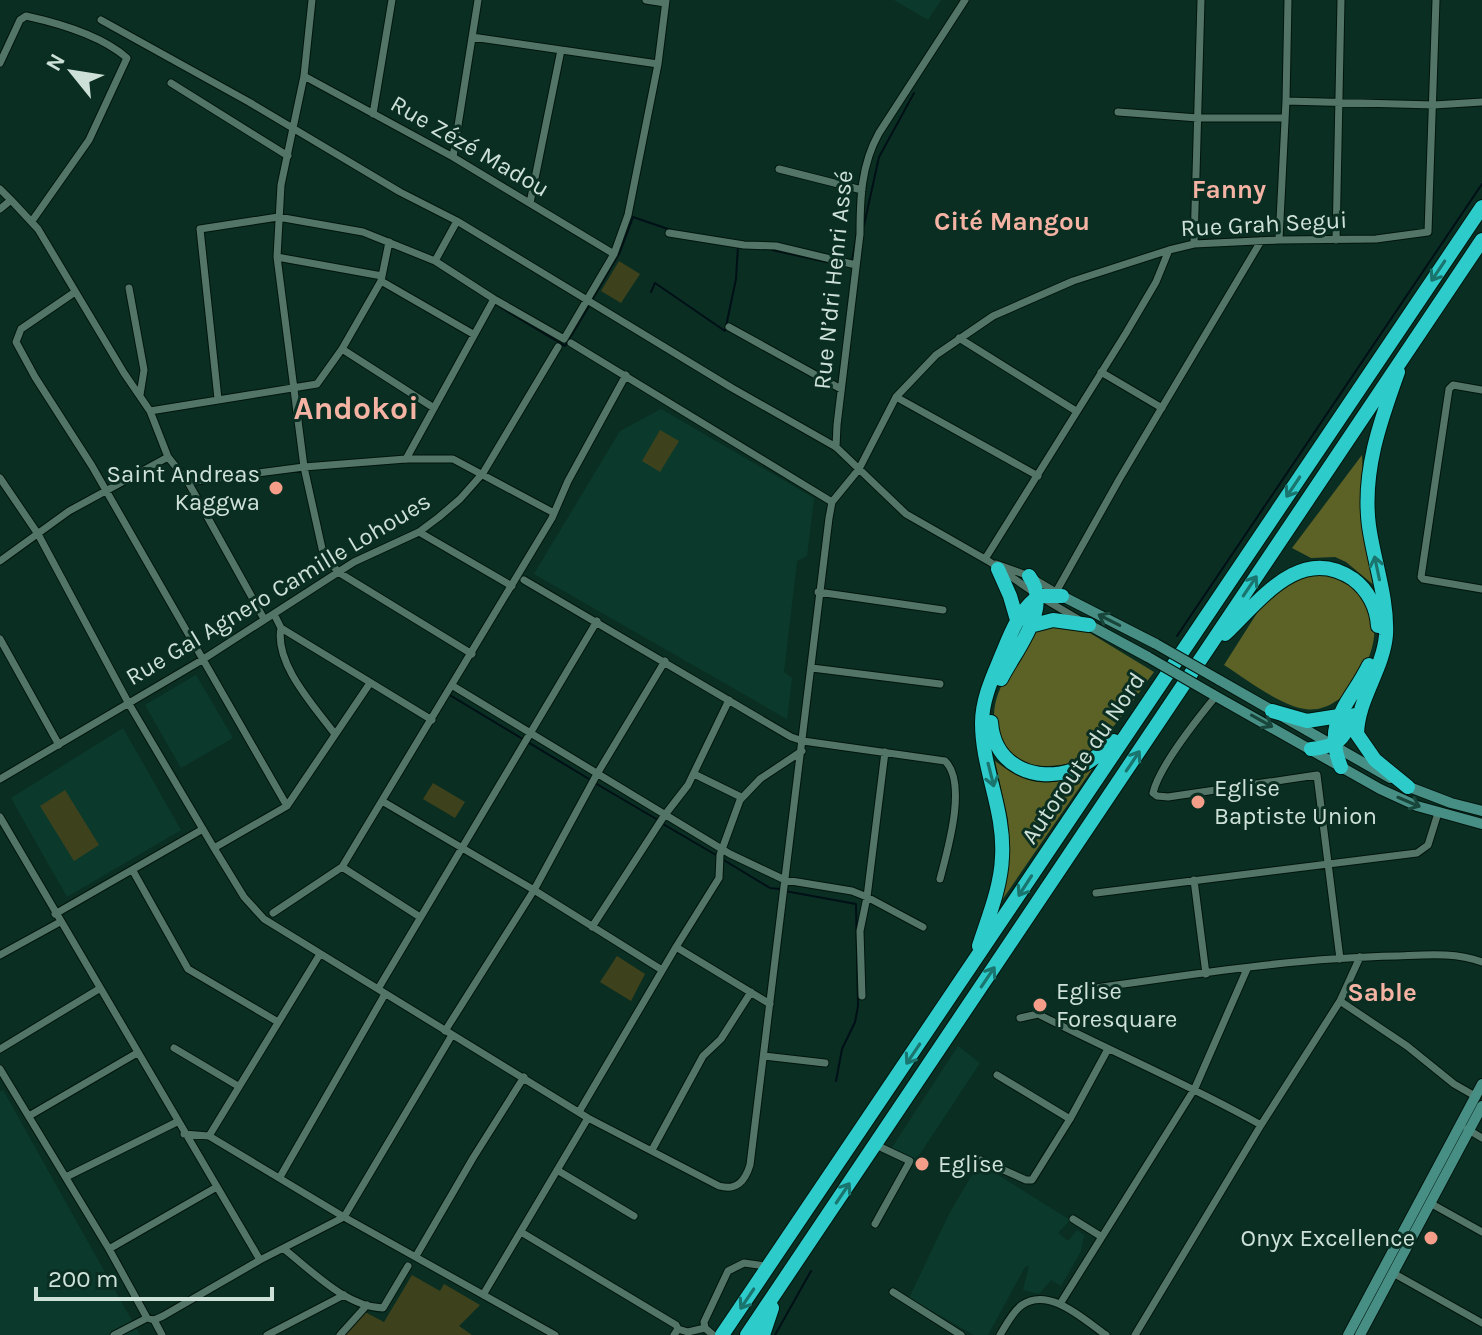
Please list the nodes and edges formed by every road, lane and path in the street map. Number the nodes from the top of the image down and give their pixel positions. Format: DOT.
graph roads {
  1 [pos="312,0"];
  2 [pos="392,0"];
  3 [pos="478,0"];
  4 [pos="646,0"];
  5 [pos="965,0"];
  6 [pos="1201,0"];
  7 [pos="1288,0"];
  8 [pos="1341,0"];
  9 [pos="1436,0"];
  10 [pos="665,2"];
  11 [pos="101,20"];
  12 [pos="472,37"];
  13 [pos="561,50"];
  14 [pos="0,63"];
  15 [pos="658,64"];
  16 [pos="304,76"];
  17 [pos="171,83"];
  18 [pos="1286,101"];
  19 [pos="1482,102"];
  20 [pos="1338,103"];
  21 [pos="1434,105"];
  22 [pos="1118,112"];
  23 [pos="373,114"];
  24 [pos="1198,118"];
  25 [pos="1285,118"];
  26 [pos="293,129"];
  27 [pos="288,156"];
  28 [pos="453,157"];
  29 [pos="779,169"];
  30 [pos="0,189"];
  31 [pos="862,190"];
  32 [pos="11,200"];
  33 [pos="530,203"];
  34 [pos="1482,207"];
  35 [pos="0,209"];
  36 [pos="278,217"];
  37 [pos="32,221"];
  38 [pos="457,221"];
  39 [pos="669,233"];
  40 [pos="1279,240"];
  41 [pos="1336,240"];
  42 [pos="1482,240"];
  43 [pos="1261,241"];
  44 [pos="389,242"];
  45 [pos="1194,244"];
  46 [pos="1169,250"];
  47 [pos="614,254"];
  48 [pos="277,257"];
  49 [pos="435,261"];
  50 [pos="856,265"];
  51 [pos="381,279"];
  52 [pos="129,288"];
  53 [pos="75,292"];
  54 [pos="494,299"];
  55 [pos="587,300"];
  56 [pos="729,327"];
  57 [pos="473,334"];
  58 [pos="959,338"];
  59 [pos="568,341"];
  60 [pos="558,347"];
  61 [pos="342,349"];
  62 [pos="1407,350"];
  63 [pos="1101,372"];
  64 [pos="626,375"];
  65 [pos="294,389"];
  66 [pos="841,389"];
  67 [pos="1482,390"];
  68 [pos="140,395"];
  69 [pos="896,397"];
  70 [pos="218,399"];
  71 [pos="434,408"];
  72 [pos="1162,408"];
  73 [pos="150,411"];
  74 [pos="1076,411"];
  75 [pos="836,447"];
  76 [pos="168,457"];
  77 [pos="406,459"];
  78 [pos="304,467"];
  79 [pos="859,469"];
  80 [pos="483,473"];
  81 [pos="1038,476"];
  82 [pos="0,478"];
  83 [pos="188,482"];
  84 [pos="105,491"];
  85 [pos="832,502"];
  86 [pos="554,513"];
  87 [pos="419,532"];
  88 [pos="38,534"];
  89 [pos="0,561"];
  90 [pos="991,563"];
  91 [pos="338,572"];
  92 [pos="1029,576"];
  93 [pos="524,580"];
  94 [pos="512,586"];
  95 [pos="1482,589"];
  96 [pos="818,592"];
  97 [pos="1059,594"];
  98 [pos="1039,596"];
  99 [pos="943,610"];
  100 [pos="274,614"];
  101 [pos="264,619"];
  102 [pos="597,621"];
  103 [pos="1024,623"];
  104 [pos="1089,625"];
  105 [pos="281,628"];
  106 [pos="0,639"];
  107 [pos="1207,651"];
  108 [pos="472,654"];
  109 [pos="202,660"];
  110 [pos="665,661"];
  111 [pos="812,668"];
  112 [pos="370,683"];
  113 [pos="940,684"];
  114 [pos="453,686"];
  115 [pos="1214,695"];
  116 [pos="1364,697"];
  117 [pos="729,700"];
  118 [pos="129,704"];
  119 [pos="1272,711"];
  120 [pos="1339,716"];
  121 [pos="432,720"];
  122 [pos="1129,728"];
  123 [pos="334,733"];
  124 [pos="530,733"];
  125 [pos="803,741"];
  126 [pos="59,745"];
  127 [pos="1333,747"];
  128 [pos="1311,749"];
  129 [pos="802,751"];
  130 [pos="885,752"];
  131 [pos="1341,767"];
  132 [pos="597,774"];
  133 [pos="694,774"];
  134 [pos="0,779"];
  135 [pos="1408,787"];
  136 [pos="741,797"];
  137 [pos="382,801"];
  138 [pos="287,806"];
  139 [pos="1482,811"];
  140 [pos="1438,813"];
  141 [pos="664,816"];
  142 [pos="0,817"];
  143 [pos="1482,824"];
  144 [pos="203,829"];
  145 [pos="214,848"];
  146 [pos="462,849"];
  147 [pos="722,849"];
  148 [pos="1327,865"];
  149 [pos="342,867"];
  150 [pos="133,871"];
  151 [pos="940,879"];
  152 [pos="785,880"];
  153 [pos="1194,880"];
  154 [pos="534,890"];
  155 [pos="1096,893"];
  156 [pos="867,897"];
  157 [pos="273,913"];
  158 [pos="55,914"];
  159 [pos="420,917"];
  160 [pos="60,922"];
  161 [pos="592,927"];
  162 [pos="923,927"];
  163 [pos="676,947"];
  164 [pos="320,954"];
  165 [pos="0,955"];
  166 [pos="1360,957"];
  167 [pos="1340,959"];
  168 [pos="1482,962"];
  169 [pos="973,966"];
  170 [pos="1247,969"];
  171 [pos="662,970"];
  172 [pos="1206,974"];
  173 [pos="99,989"];
  174 [pos="382,992"];
  175 [pos="751,992"];
  176 [pos="1060,993"];
  177 [pos="862,996"];
  178 [pos="1340,1001"];
  179 [pos="770,1004"];
  180 [pos="1020,1018"];
  181 [pos="278,1022"];
  182 [pos="449,1033"];
  183 [pos="174,1048"];
  184 [pos="0,1049"];
  185 [pos="1108,1049"];
  186 [pos="137,1053"];
  187 [pos="764,1056"];
  188 [pos="825,1063"];
  189 [pos="0,1069"];
  190 [pos="997,1075"];
  191 [pos="524,1077"];
  192 [pos="3,1082"];
  193 [pos="1482,1084"];
  194 [pos="238,1086"];
  195 [pos="1195,1088"];
  196 [pos="1479,1101"];
  197 [pos="579,1112"];
  198 [pos="29,1116"];
  199 [pos="588,1118"];
  200 [pos="1070,1119"];
  201 [pos="177,1122"];
  202 [pos="1261,1125"];
  203 [pos="1464,1128"];
  204 [pos="184,1134"];
  205 [pos="209,1136"];
  206 [pos="1482,1138"];
  207 [pos="876,1145"];
  208 [pos="652,1150"];
  209 [pos="981,1160"];
  210 [pos="557,1170"];
  211 [pos="66,1177"];
  212 [pos="280,1177"];
  213 [pos="215,1188"];
  214 [pos="1430,1203"];
  215 [pos="634,1216"];
  216 [pos="344,1217"];
  217 [pos="1073,1219"];
  218 [pos="875,1224"];
  219 [pos="521,1232"];
  220 [pos="1482,1232"];
  221 [pos="1102,1237"];
  222 [pos="109,1249"];
  223 [pos="284,1249"];
  224 [pos="416,1256"];
  225 [pos="260,1260"];
  226 [pos="408,1266"];
  227 [pos="768,1267"];
  228 [pos="1393,1273"];
  229 [pos="779,1288"];
  230 [pos="893,1292"];
  231 [pos="344,1295"];
  232 [pos="483,1295"];
  233 [pos="1060,1304"];
  234 [pos="367,1305"];
  235 [pos="150,1319"];
  236 [pos="1482,1323"];
  237 [pos="1093,1327"];
  238 [pos="705,1328"];
  239 [pos="676,1332"];
  240 [pos="114,1335"];
  241 [pos="162,1335"];
  242 [pos="267,1335"];
  243 [pos="340,1335"];
  244 [pos="555,1335"];
  245 [pos="713,1335"];
  246 [pos="722,1335"];
  247 [pos="747,1335"];
  248 [pos="763,1335"];
  249 [pos="961,1335"];
  250 [pos="1000,1335"];
  251 [pos="1088,1335"];
  252 [pos="1106,1335"];
  253 [pos="1135,1335"];
  254 [pos="1348,1335"];
  255 [pos="1360,1335"];
  1 -- 16 [label="street"];
  2 -- 23 [label="street"];
  3 -- 12 [label="street"];
  4 -- 10 [label="street"];
  5 -- 31 [label="street, Rue N’dri Henri Assé"];
  6 -- 24 [label="street"];
  7 -- 18 [label="street"];
  8 -- 20 [label="street"];
  9 -- 21 [label="street, Rue Grah Segui"];
  10 -- 15 [label="street"];
  11 -- 26 [label="street"];
  12 -- 13 [label="street"];
  12 -- 28 [label="street"];
  13 -- 15 [label="street"];
  13 -- 33 [label="street"];
  14 -- 37 [label="street"];
  15 -- 47 [label="street"];
  16 -- 23 [label="street, Rue Zézé Madou"];
  16 -- 26 [label="street"];
  17 -- 27 [label="street"];
  18 -- 20 [label="street"];
  18 -- 25 [label="street"];
  19 -- 21 [label="street"];
  20 -- 21 [label="street"];
  20 -- 41 [label="street"];
  21 -- 41 [label="street, Rue Grah Segui"];
  22 -- 24 [label="street"];
  23 -- 28 [label="street, Rue Zézé Madou"];
  24 -- 25 [label="street"];
  24 -- 45 [label="street"];
  25 -- 40 [label="street"];
  26 -- 27 [label="street"];
  26 -- 38 [label="street"];
  27 -- 36 [label="street"];
  28 -- 33 [label="street, Rue Zézé Madou"];
  29 -- 31 [label="street"];
  30 -- 32 [label="street"];
  31 -- 50 [label="street, Rue N’dri Henri Assé"];
  32 -- 35 [label="street"];
  32 -- 37 [label="street"];
  33 -- 47 [label="street, Rue Zézé Madou"];
  34 -- 122 [label="highway, Autoroute du Nord, one-way"];
  36 -- 44 [label="street"];
  36 -- 48 [label="street"];
  36 -- 70 [label="street"];
  37 -- 53 [label="street"];
  38 -- 49 [label="street"];
  38 -- 55 [label="street"];
  39 -- 50 [label="street"];
  40 -- 41 [label="street, Rue Grah Segui"];
  40 -- 43 [label="street, Rue Grah Segui"];
  42 -- 62 [label="highway, Autoroute du Nord"];
  43 -- 45 [label="street, Rue Grah Segui"];
  43 -- 72 [label="street"];
  44 -- 49 [label="street"];
  44 -- 51 [label="street"];
  45 -- 46 [label="street, Rue Grah Segui"];
  46 -- 58 [label="street, Rue Grah Segui"];
  46 -- 63 [label="street"];
  47 -- 55 [label="street"];
  48 -- 51 [label="street"];
  48 -- 65 [label="street"];
  49 -- 54 [label="street"];
  50 -- 66 [label="street, Rue N’dri Henri Assé"];
  51 -- 57 [label="street"];
  51 -- 61 [label="street"];
  52 -- 68 [label="street"];
  53 -- 68 [label="street"];
  53 -- 84 [label="street"];
  54 -- 57 [label="street"];
  54 -- 59 [label="street"];
  55 -- 59 [label="street"];
  55 -- 75 [label="street"];
  56 -- 66 [label="street"];
  57 -- 71 [label="street"];
  58 -- 69 [label="street, Rue Grah Segui"];
  58 -- 74 [label="street"];
  59 -- 64 [label="street"];
  60 -- 80 [label="street, Rue Gal Agnero Camille Lohoues"];
  61 -- 65 [label="street"];
  61 -- 71 [label="street"];
  107 -- 62 [label="highway, Autoroute du Nord, one-way"];
  116 -- 62 [label="highway, one-way"];
  63 -- 72 [label="street"];
  63 -- 74 [label="street"];
  64 -- 85 [label="street"];
  64 -- 86 [label="street"];
  65 -- 70 [label="street"];
  65 -- 78 [label="street"];
  66 -- 75 [label="street, Rue N’dri Henri Assé"];
  67 -- 95 [label="street"];
  68 -- 73 [label="street"];
  69 -- 79 [label="street, Rue Grah Segui"];
  69 -- 81 [label="street"];
  70 -- 73 [label="street"];
  71 -- 77 [label="street"];
  72 -- 97 [label="street"];
  73 -- 76 [label="street"];
  74 -- 81 [label="street"];
  75 -- 79 [label="street"];
  76 -- 83 [label="street"];
  76 -- 84 [label="street"];
  77 -- 78 [label="street"];
  77 -- 80 [label="street"];
  78 -- 83 [label="street"];
  78 -- 91 [label="street"];
  79 -- 85 [label="street, Rue Grah Segui"];
  79 -- 90 [label="street"];
  80 -- 86 [label="street"];
  80 -- 87 [label="street, Rue Gal Agnero Camille Lohoues"];
  81 -- 90 [label="street"];
  82 -- 88 [label="street"];
  83 -- 101 [label="street"];
  84 -- 88 [label="street"];
  84 -- 109 [label="street"];
  85 -- 96 [label="street"];
  86 -- 94 [label="street"];
  87 -- 91 [label="street, Rue Gal Agnero Camille Lohoues"];
  87 -- 94 [label="street"];
  88 -- 89 [label="street"];
  88 -- 118 [label="street"];
  90 -- 92 [label="street"];
  90 -- 98 [label="street"];
  90 -- 103 [label="highway"];
  91 -- 100 [label="street, Rue Gal Agnero Camille Lohoues"];
  91 -- 108 [label="street"];
  92 -- 97 [label="street"];
  92 -- 98 [label="highway"];
  93 -- 102 [label="street"];
  94 -- 108 [label="street"];
  96 -- 99 [label="street"];
  96 -- 111 [label="street"];
  97 -- 98 [label="highway"];
  119 -- 97 [label="main road, one-way, bridge"];
  98 -- 103 [label="highway"];
  98 -- 104 [label="street"];
  100 -- 101 [label="street, Rue Gal Agnero Camille Lohoues"];
  100 -- 105 [label="street"];
  101 -- 109 [label="street, Rue Gal Agnero Camille Lohoues"];
  102 -- 110 [label="street"];
  102 -- 124 [label="street"];
  103 -- 104 [label="highway"];
  103 -- 122 [label="highway"];
  103 -- 169 [label="highway, one-way"];
  104 -- 115 [label="main road, bridge"];
  105 -- 112 [label="street"];
  105 -- 123 [label="street"];
  106 -- 126 [label="street"];
  107 -- 120 [label="highway"];
  207 -- 107 [label="highway, Autoroute du Nord, one-way"];
  108 -- 114 [label="street"];
  109 -- 118 [label="street, Rue Gal Agnero Camille Lohoues"];
  109 -- 138 [label="street"];
  110 -- 117 [label="street"];
  110 -- 132 [label="street"];
  111 -- 113 [label="street"];
  111 -- 125 [label="street"];
  112 -- 121 [label="street"];
  112 -- 123 [label="street"];
  114 -- 121 [label="street"];
  114 -- 124 [label="street"];
  115 -- 128 [label="main road, one-way"];
  115 -- 148 [label="street"];
  116 -- 127 [label="highway"];
  116 -- 135 [label="highway"];
  117 -- 125 [label="street"];
  117 -- 133 [label="street"];
  118 -- 126 [label="street, Rue Gal Agnero Camille Lohoues"];
  118 -- 144 [label="street"];
  119 -- 120 [label="highway"];
  119 -- 127 [label="main road"];
  120 -- 127 [label="highway"];
  121 -- 137 [label="street"];
  122 -- 169 [label="highway, Autoroute du Nord, one-way"];
  123 -- 138 [label="street"];
  124 -- 132 [label="street"];
  124 -- 146 [label="street"];
  125 -- 129 [label="street"];
  125 -- 130 [label="street"];
  126 -- 134 [label="street, Rue Gal Agnero Camille Lohoues"];
  127 -- 128 [label="highway"];
  127 -- 131 [label="highway"];
  127 -- 135 [label="main road"];
  128 -- 131 [label="main road"];
  129 -- 136 [label="street"];
  129 -- 152 [label="street"];
  130 -- 151 [label="street"];
  130 -- 156 [label="street"];
  131 -- 140 [label="main road, one-way"];
  132 -- 141 [label="street"];
  132 -- 154 [label="street"];
  133 -- 136 [label="street"];
  133 -- 141 [label="street"];
  135 -- 139 [label="main road"];
  136 -- 147 [label="street"];
  137 -- 146 [label="street"];
  137 -- 149 [label="street"];
  138 -- 145 [label="street"];
  140 -- 143 [label="main road"];
  140 -- 148 [label="street"];
  141 -- 147 [label="street"];
  141 -- 161 [label="street"];
  142 -- 158 [label="street"];
  144 -- 145 [label="street"];
  144 -- 150 [label="street"];
  145 -- 164 [label="street"];
  146 -- 154 [label="street"];
  146 -- 159 [label="street"];
  147 -- 152 [label="street"];
  147 -- 163 [label="street"];
  148 -- 153 [label="street"];
  148 -- 167 [label="street"];
  149 -- 157 [label="street"];
  149 -- 159 [label="street"];
  150 -- 158 [label="street"];
  150 -- 181 [label="street"];
  152 -- 156 [label="street"];
  152 -- 179 [label="street"];
  153 -- 155 [label="street"];
  153 -- 172 [label="street"];
  154 -- 161 [label="street"];
  154 -- 182 [label="street"];
  156 -- 162 [label="street"];
  156 -- 177 [label="street"];
  158 -- 160 [label="street"];
  159 -- 174 [label="street"];
  160 -- 165 [label="street"];
  160 -- 173 [label="street"];
  161 -- 171 [label="street"];
  163 -- 171 [label="street"];
  163 -- 175 [label="street"];
  164 -- 174 [label="street"];
  164 -- 181 [label="street"];
  166 -- 167 [label="street"];
  166 -- 168 [label="street"];
  166 -- 178 [label="street"];
  167 -- 170 [label="street"];
  169 -- 227 [label="highway, Autoroute du Nord, one-way"];
  170 -- 172 [label="street"];
  170 -- 195 [label="street"];
  171 -- 197 [label="street"];
  172 -- 176 [label="street"];
  173 -- 184 [label="street"];
  173 -- 186 [label="street"];
  174 -- 182 [label="street"];
  174 -- 212 [label="street"];
  175 -- 179 [label="street"];
  175 -- 208 [label="street"];
  178 -- 196 [label="street"];
  178 -- 202 [label="street"];
  179 -- 187 [label="street"];
  180 -- 185 [label="street"];
  181 -- 194 [label="street"];
  182 -- 191 [label="street"];
  182 -- 216 [label="street"];
  183 -- 194 [label="street"];
  185 -- 195 [label="street"];
  185 -- 200 [label="street"];
  186 -- 198 [label="street"];
  186 -- 201 [label="street"];
  187 -- 188 [label="street"];
  187 -- 208 [label="street"];
  189 -- 192 [label="street"];
  190 -- 200 [label="street"];
  191 -- 197 [label="street"];
  191 -- 224 [label="street"];
  192 -- 198 [label="street"];
  193 -- 196 [label="main road"];
  194 -- 205 [label="street"];
  195 -- 202 [label="street"];
  195 -- 221 [label="street"];
  196 -- 203 [label="main road"];
  197 -- 199 [label="street"];
  198 -- 211 [label="street"];
  199 -- 208 [label="street"];
  199 -- 210 [label="street"];
  200 -- 209 [label="street"];
  201 -- 204 [label="street"];
  201 -- 211 [label="street"];
  202 -- 253 [label="street"];
  203 -- 206 [label="street"];
  203 -- 214 [label="main road"];
  203 -- 254 [label="main road"];
  204 -- 205 [label="street"];
  204 -- 213 [label="street"];
  205 -- 212 [label="street"];
  207 -- 218 [label="street"];
  229 -- 207 [label="highway, Autoroute du Nord, one-way"];
  210 -- 215 [label="street"];
  210 -- 219 [label="street"];
  211 -- 222 [label="street"];
  212 -- 216 [label="street"];
  213 -- 222 [label="street"];
  213 -- 225 [label="street"];
  214 -- 220 [label="street"];
  214 -- 228 [label="main road"];
  216 -- 223 [label="street"];
  216 -- 224 [label="street"];
  217 -- 221 [label="street"];
  219 -- 232 [label="street"];
  219 -- 239 [label="street"];
  221 -- 233 [label="street"];
  222 -- 235 [label="street"];
  223 -- 225 [label="street"];
  223 -- 231 [label="street"];
  224 -- 232 [label="street"];
  225 -- 235 [label="street"];
  226 -- 234 [label="street"];
  227 -- 238 [label="street"];
  227 -- 246 [label="highway, Autoroute du Nord, one-way"];
  228 -- 236 [label="street"];
  228 -- 255 [label="main road"];
  229 -- 247 [label="highway, Autoroute du Nord"];
  229 -- 248 [label="highway"];
  230 -- 249 [label="street"];
  231 -- 234 [label="street"];
  231 -- 242 [label="street"];
  232 -- 244 [label="street"];
  233 -- 237 [label="street"];
  233 -- 250 [label="street"];
  234 -- 243 [label="street"];
  235 -- 240 [label="street"];
  235 -- 241 [label="street"];
  237 -- 251 [label="street"];
  237 -- 252 [label="street"];
  238 -- 239 [label="street"];
  238 -- 245 [label="street"];
}
